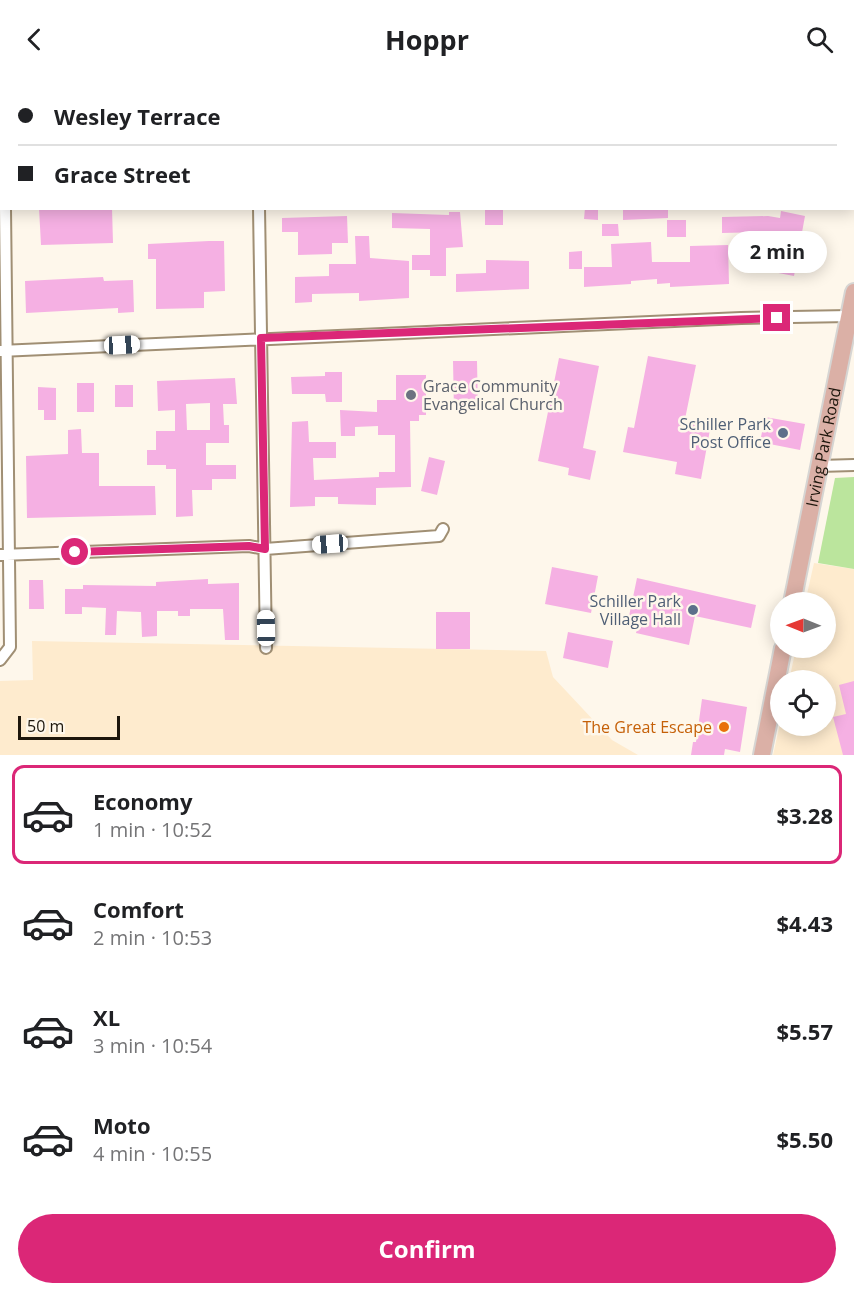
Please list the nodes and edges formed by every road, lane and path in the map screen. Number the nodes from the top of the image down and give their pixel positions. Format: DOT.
graph roads {
  1 [pos="5,210"];
  2 [pos="259,210"];
  3 [pos="854,292"];
  4 [pos="850,316"];
  5 [pos="261,338"];
  6 [pos="3,350"];
  7 [pos="854,465"];
  8 [pos="819,466"];
  9 [pos="443,529"];
  10 [pos="265,549"];
  11 [pos="5,555"];
  12 [pos="794,592"];
  13 [pos="266,648"];
  14 [pos="781,658"];
  15 [pos="1,660"];
  16 [pos="762,755"];
  1 -- 6 [label="street"];
  2 -- 5 [label="street"];
  3 -- 4 [label="main road, Irving Park Road"];
  4 -- 5 [label="street"];
  4 -- 8 [label="main road, Irving Park Road"];
  5 -- 6 [label="street"];
  5 -- 10 [label="street"];
  6 -- 11 [label="street"];
  7 -- 8 [label="street"];
  8 -- 12 [label="main road, Irving Park Road"];
  9 -- 10 [label="street"];
  10 -- 11 [label="street"];
  10 -- 13 [label="street"];
  11 -- 15 [label="street"];
  14 -- 16 [label="main road"];
}
